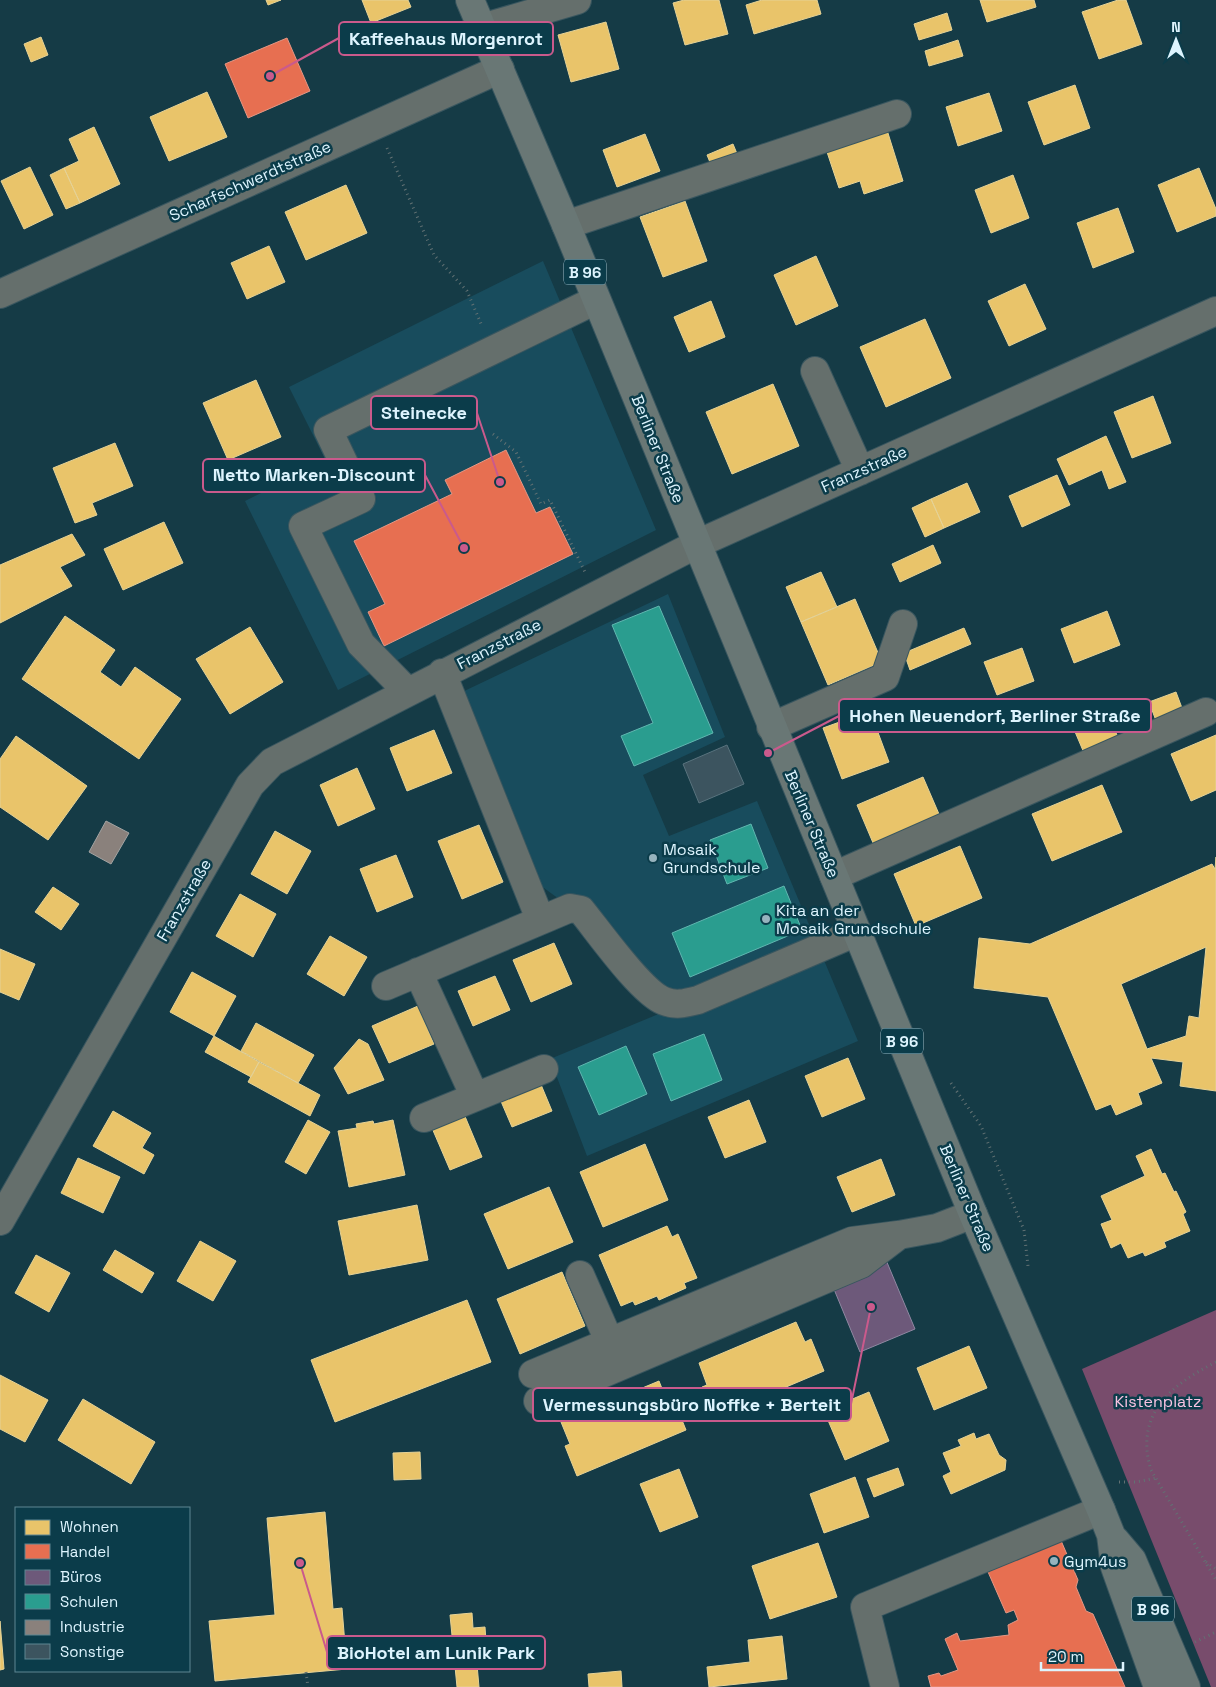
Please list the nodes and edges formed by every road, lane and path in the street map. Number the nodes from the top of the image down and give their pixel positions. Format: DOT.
graph roads {
  1 [pos="470,0"];
  2 [pos="577,0"];
  3 [pos="482,28"];
  4 [pos="500,69"];
  5 [pos="898,114"];
  6 [pos="375,124"];
  7 [pos="566,225"];
  8 [pos="0,294"];
  9 [pos="596,300"];
  10 [pos="1216,310"];
  11 [pos="492,350"];
  12 [pos="815,370"];
  13 [pos="493,434"];
  14 [pos="860,471"];
  15 [pos="697,544"];
  16 [pos="597,596"];
  17 [pos="903,624"];
  18 [pos="442,673"];
  19 [pos="408,691"];
  20 [pos="1206,712"];
  21 [pos="771,727"];
  22 [pos="834,876"];
  23 [pos="540,919"];
  24 [pos="857,932"];
  25 [pos="418,972"];
  26 [pos="386,986"];
  27 [pos="544,1069"];
  28 [pos="475,1097"];
  29 [pos="424,1118"];
  30 [pos="973,1214"];
  31 [pos="0,1222"];
  32 [pos="899,1235"];
  33 [pos="580,1275"];
  34 [pos="610,1343"];
  35 [pos="1216,1362"];
  36 [pos="533,1374"];
  37 [pos="538,1401"];
  38 [pos="1156,1478"];
  39 [pos="1114,1482"];
  40 [pos="1101,1510"];
  41 [pos="1111,1535"];
  42 [pos="1204,1560"];
  43 [pos="1216,1570"];
  44 [pos="1216,1580"];
  45 [pos="1216,1632"];
  46 [pos="1190,1645"];
  47 [pos="306,1672"];
  48 [pos="308,1687"];
  49 [pos="885,1687"];
  50 [pos="1158,1687"];
  51 [pos="1186,1687"];
  1 -- 3 [label="main road, Berliner Straße / B 96"];
  2 -- 3 [label="street"];
  3 -- 4 [label="main road, Berliner Straße / B 96"];
  4 -- 6 [label="street, Scharfschwerdtstraße"];
  4 -- 7 [label="main road, Berliner Straße / B 96"];
  5 -- 7 [label="street"];
  6 -- 8 [label="street, Scharfschwerdtstraße"];
  6 -- 11 [label="path"];
  7 -- 9 [label="main road, Berliner Straße / B 96"];
  9 -- 11 [label="street"];
  9 -- 15 [label="main road, Berliner Straße / B 96"];
  10 -- 14 [label="street, Franzstraße"];
  11 -- 19 [label="street"];
  12 -- 14 [label="street"];
  13 -- 16 [label="path"];
  14 -- 15 [label="street, Franzstraße"];
  15 -- 16 [label="street, Franzstraße"];
  15 -- 21 [label="main road, Berliner Straße / B 96"];
  16 -- 18 [label="street, Franzstraße"];
  17 -- 21 [label="street"];
  18 -- 19 [label="street, Franzstraße"];
  18 -- 23 [label="street"];
  19 -- 31 [label="street, Franzstraße"];
  20 -- 22 [label="street"];
  21 -- 22 [label="main road, Berliner Straße / B 96"];
  22 -- 24 [label="main road, Berliner Straße / B 96"];
  23 -- 24 [label="street"];
  23 -- 25 [label="street"];
  24 -- 30 [label="main road, Berliner Straße / B 96"];
  25 -- 26 [label="street"];
  25 -- 28 [label="street"];
  27 -- 28 [label="street"];
  28 -- 29 [label="street"];
  30 -- 32 [label="street"];
  30 -- 40 [label="main road, Berliner Straße / B 96"];
  32 -- 34 [label="street"];
  32 -- 37 [label="street"];
  33 -- 34 [label="street"];
  34 -- 36 [label="street"];
  35 -- 38 [label="path"];
  38 -- 39 [label="path"];
  38 -- 42 [label="path"];
  40 -- 41 [label="main road, Berliner Straße / B 96"];
  40 -- 49 [label="street"];
  41 -- 50 [label="main road, Berliner Straße / B 96"];
  41 -- 51 [label="main road, Berliner Straße / B 96"];
  42 -- 43 [label="path"];
  42 -- 44 [label="path"];
  45 -- 46 [label="path"];
  47 -- 48 [label="path"];
}
